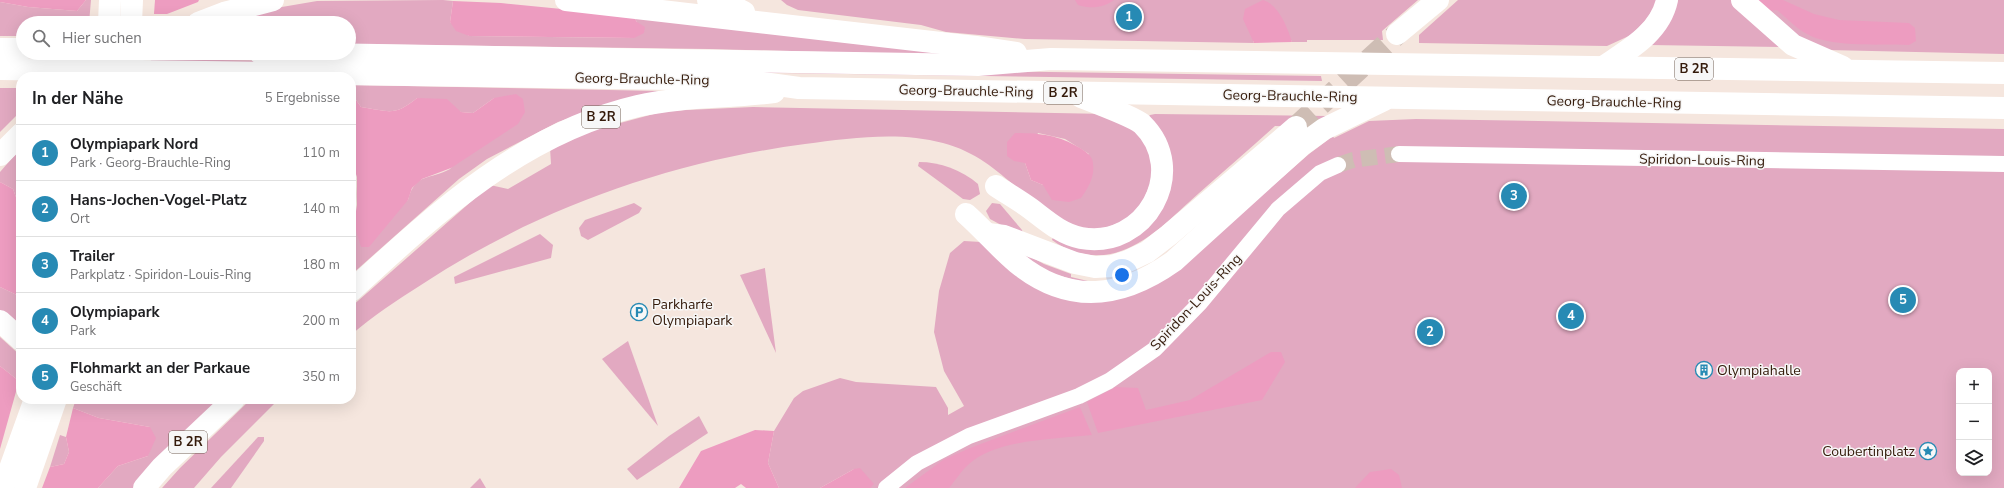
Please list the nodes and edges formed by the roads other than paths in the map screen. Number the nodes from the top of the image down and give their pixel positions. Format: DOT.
graph roads {
  1 [pos="110,0"];
  2 [pos="132,0"];
  3 [pos="273,0"];
  4 [pos="566,0"];
  5 [pos="708,0"];
  6 [pos="1438,0"];
  7 [pos="1667,0"];
  8 [pos="1742,0"];
  9 [pos="109,16"];
  10 [pos="131,16"];
  11 [pos="216,16"];
  12 [pos="764,23"];
  13 [pos="1397,34"];
  14 [pos="0,49"];
  15 [pos="16,49"];
  16 [pos="356,55"];
  17 [pos="1051,59"];
  18 [pos="106,60"];
  19 [pos="125,60"];
  20 [pos="128,60"];
  21 [pos="1603,67"];
  22 [pos="0,69"];
  23 [pos="1851,71"];
  24 [pos="105,72"];
  25 [pos="105,72"];
  26 [pos="112,72"];
  27 [pos="127,72"];
  28 [pos="2004,73"];
  29 [pos="356,76"];
  30 [pos="799,88"];
  31 [pos="1073,93"];
  32 [pos="1390,98"];
  33 [pos="2004,108"];
  34 [pos="1296,127"];
  35 [pos="16,139"];
  36 [pos="1399,154"];
  37 [pos="0,155"];
  38 [pos="2004,164"];
  39 [pos="1338,165"];
  40 [pos="966,214"];
  41 [pos="988,234"];
  42 [pos="1054,254"];
  43 [pos="356,287"];
  44 [pos="0,321"];
  45 [pos="16,335"];
  46 [pos="229,404"];
  47 [pos="43,406"];
  48 [pos="3,488"];
  49 [pos="25,488"];
  50 [pos="144,488"];
  51 [pos="886,488"];
  1 -- 9 [label="highway"];
  2 -- 10 [label="highway"];
  3 -- 11 [label="highway"];
  4 -- 12 [label="highway, B 2R"];
  5 -- 12 [label="highway"];
  6 -- 13 [label="highway"];
  7 -- 21 [label="highway"];
  8 -- 23 [label="highway"];
  12 -- 17 [label="highway, B 2R"];
  14 -- 15 [label="highway"];
  16 -- 17 [label="highway, Georg-Brauchle-Ring"];
  17 -- 21 [label="highway, Georg-Brauchle-Ring / B 2R"];
  18 -- 24 [label="highway"];
  19 -- 25 [label="highway"];
  20 -- 27 [label="highway"];
  21 -- 23 [label="highway, Georg-Brauchle-Ring / B 2R"];
  22 -- 26 [label="highway, Georg-Brauchle-Ring"];
  23 -- 28 [label="highway, Georg-Brauchle-Ring / B 2R"];
  29 -- 30 [label="highway, Georg-Brauchle-Ring"];
  30 -- 31 [label="highway, Georg-Brauchle-Ring / B 2R"];
  30 -- 43 [label="highway, B 2R"];
  31 -- 32 [label="highway, Georg-Brauchle-Ring / B 2R"];
  31 -- 42 [label="highway"];
  32 -- 33 [label="highway, Georg-Brauchle-Ring / B 2R"];
  32 -- 41 [label="highway"];
  34 -- 42 [label="highway"];
  35 -- 37 [label="highway"];
  36 -- 38 [label="street, Spiridon-Louis-Ring"];
  39 -- 51 [label="street, Spiridon-Louis-Ring"];
  40 -- 41 [label="highway"];
  41 -- 42 [label="highway"];
  44 -- 45 [label="highway"];
  46 -- 50 [label="highway, B 2R"];
  47 -- 48 [label="highway"];
  47 -- 49 [label="highway"];
}
